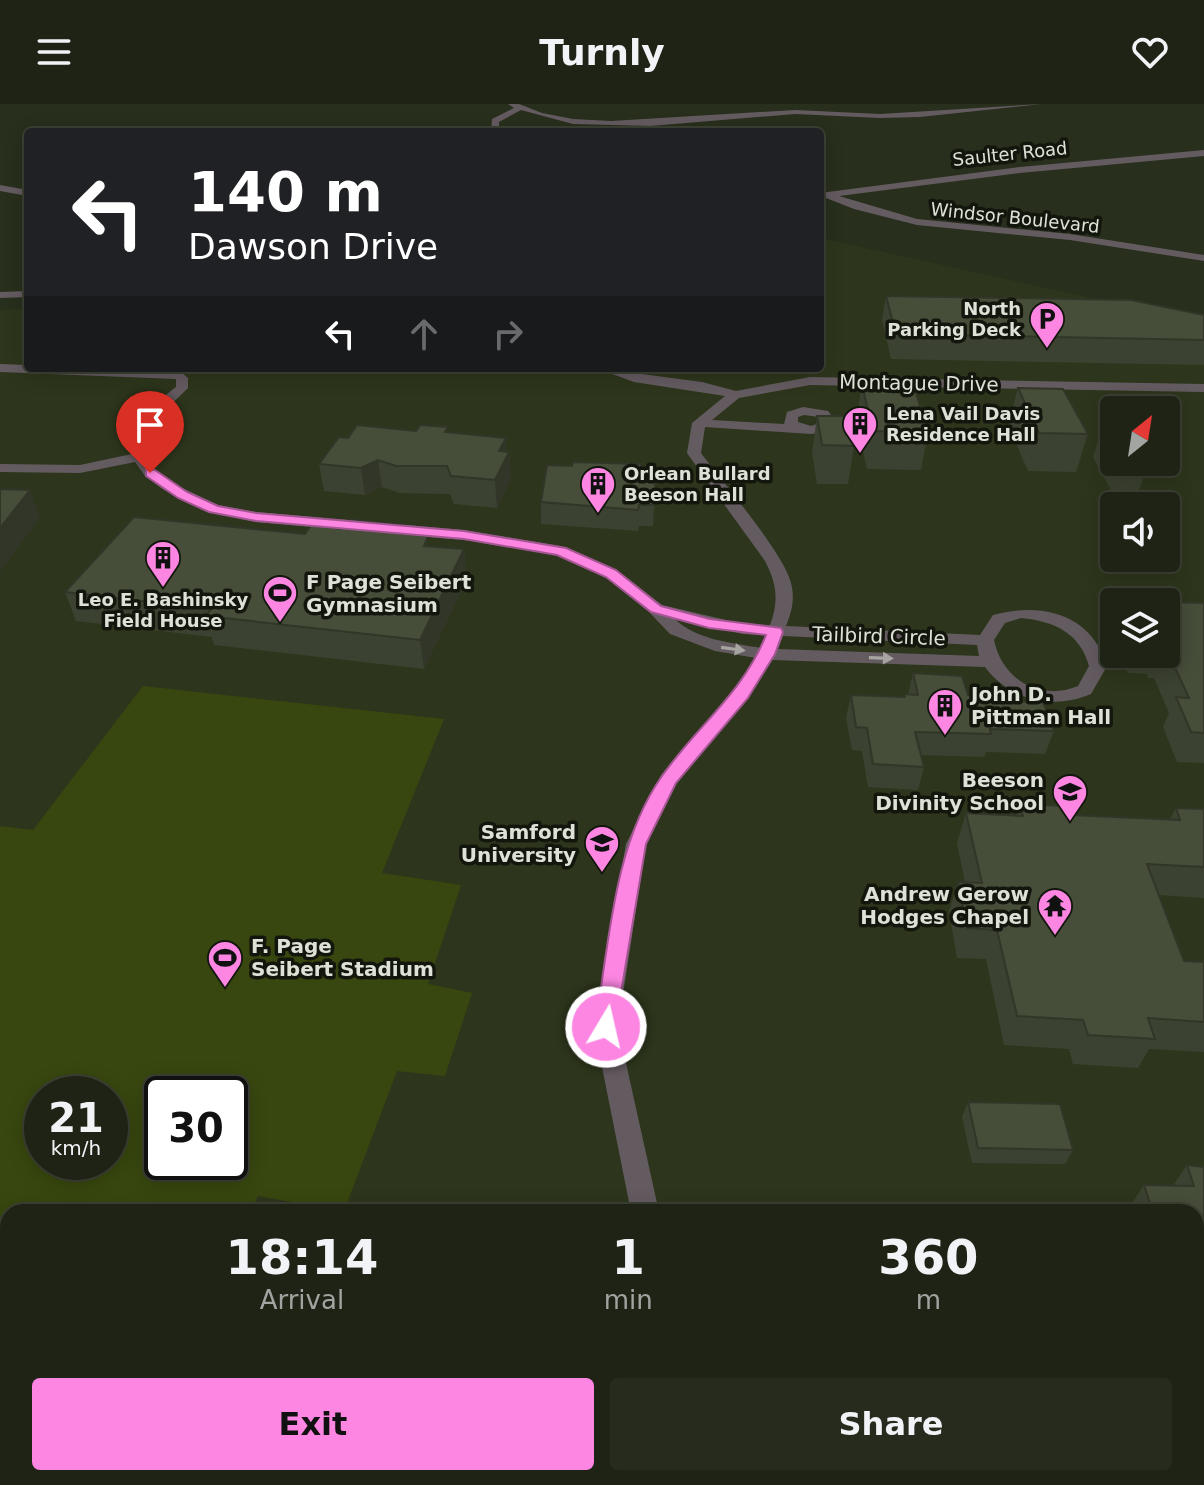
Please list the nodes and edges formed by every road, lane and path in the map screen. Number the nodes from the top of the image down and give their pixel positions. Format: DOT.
graph roads {
  1 [pos="1038,104"];
  2 [pos="516,106"];
  3 [pos="495,128"];
  4 [pos="1204,153"];
  5 [pos="0,188"];
  6 [pos="24,192"];
  7 [pos="824,196"];
  8 [pos="1204,258"];
  9 [pos="24,294"];
  10 [pos="0,295"];
  11 [pos="0,368"];
  12 [pos="24,369"];
  13 [pos="117,372"];
  14 [pos="611,372"];
  15 [pos="1204,388"];
  16 [pos="735,395"];
  17 [pos="792,415"];
  18 [pos="699,423"];
  19 [pos="761,424"];
  20 [pos="802,429"];
  21 [pos="139,457"];
  22 [pos="0,468"];
  23 [pos="656,609"];
  24 [pos="775,632"];
  25 [pos="985,640"];
  26 [pos="767,654"];
  27 [pos="990,662"];
  28 [pos="643,1204"];
  1 -- 2 [label="street"];
  2 -- 3 [label="street"];
  4 -- 7 [label="street, Saulter Road"];
  5 -- 6 [label="street"];
  7 -- 8 [label="street, Windsor Boulevard"];
  9 -- 10 [label="street"];
  11 -- 12 [label="street"];
  13 -- 21 [label="street"];
  14 -- 16 [label="street"];
  15 -- 16 [label="street, Montague Drive"];
  16 -- 18 [label="street, Montague Drive"];
  17 -- 19 [label="street"];
  17 -- 20 [label="street"];
  17 -- 20 [label="street"];
  18 -- 19 [label="street"];
  18 -- 24 [label="street"];
  19 -- 20 [label="street"];
  21 -- 22 [label="street"];
  21 -- 23 [label="street, Tailbird Circle"];
  23 -- 24 [label="street, Tailbird Circle"];
  23 -- 26 [label="street, Tailbird Circle, one-way"];
  24 -- 25 [label="street, Tailbird Circle"];
  24 -- 26 [label="street"];
  25 -- 27 [label="street"];
  25 -- 27 [label="street"];
  26 -- 27 [label="street, Tailbird Circle, one-way"];
  26 -- 28 [label="street"];
}
